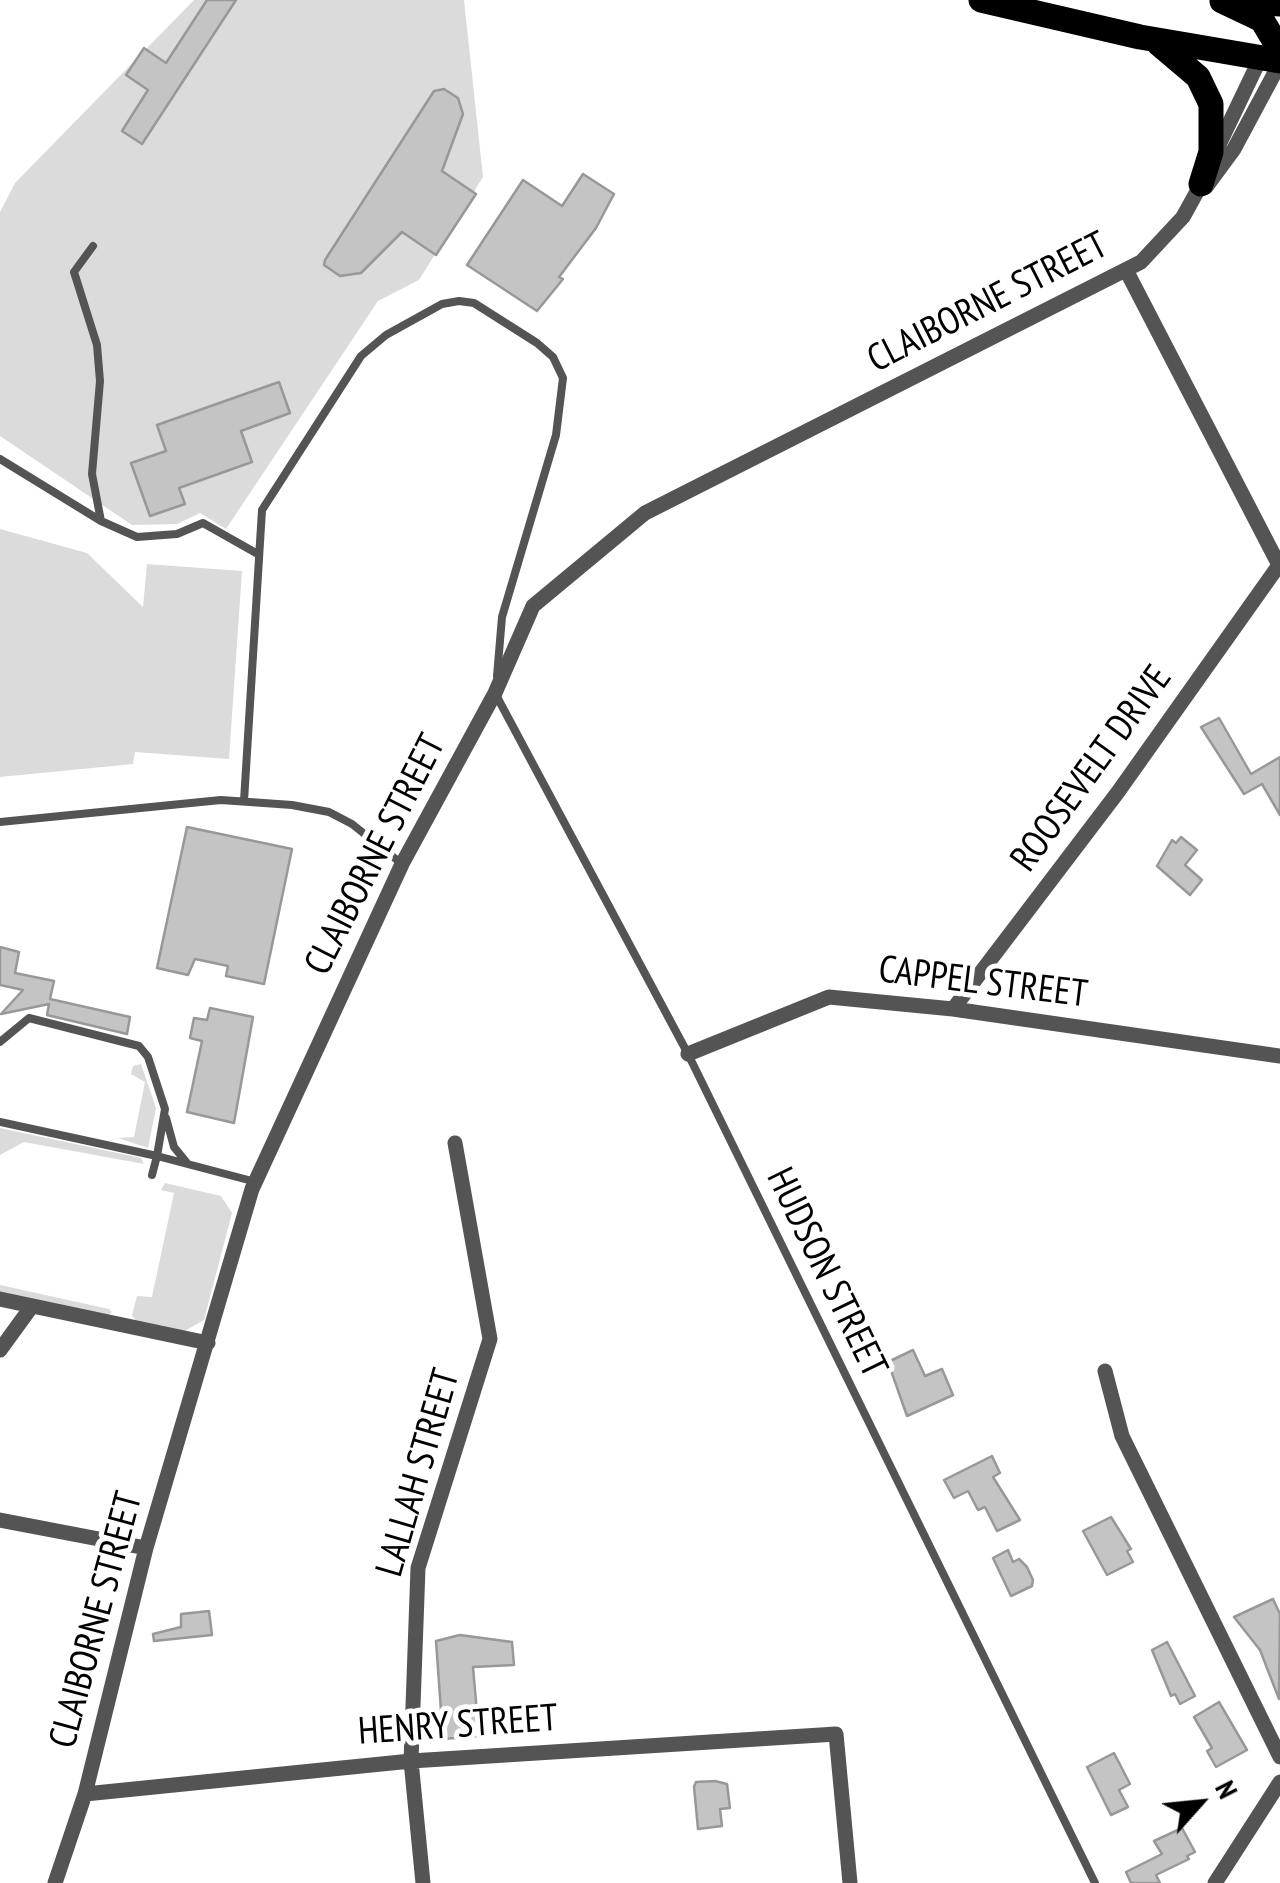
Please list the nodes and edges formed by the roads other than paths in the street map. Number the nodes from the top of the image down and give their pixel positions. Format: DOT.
graph roads {
  1 [pos="981,0"];
  2 [pos="1218,1"];
  3 [pos="1280,4"];
  4 [pos="1140,37"];
  5 [pos="1276,53"];
  6 [pos="1197,192"];
  7 [pos="93,246"];
  8 [pos="1126,270"];
  9 [pos="0,459"];
  10 [pos="101,521"];
  11 [pos="256,552"];
  12 [pos="1279,566"];
  13 [pos="495,693"];
  14 [pos="244,801"];
  15 [pos="0,822"];
  16 [pos="402,864"];
  17 [pos="954,1009"];
  18 [pos="0,1042"];
  19 [pos="688,1054"];
  20 [pos="1280,1056"];
  21 [pos="165,1109"];
  22 [pos="0,1122"];
  23 [pos="455,1143"];
  24 [pos="157,1156"];
  25 [pos="190,1165"];
  26 [pos="152,1175"];
  27 [pos="256,1182"];
  28 [pos="0,1299"];
  29 [pos="32,1306"];
  30 [pos="208,1343"];
  31 [pos="0,1350"];
  32 [pos="1105,1371"];
  33 [pos="0,1520"];
  34 [pos="146,1548"];
  35 [pos="1280,1757"];
  36 [pos="411,1760"];
  37 [pos="1280,1782"];
  38 [pos="85,1794"];
  39 [pos="55,1883"];
  40 [pos="424,1883"];
  41 [pos="850,1883"];
  42 [pos="1095,1883"];
  43 [pos="1216,1883"];
  1 -- 4 [label="main road"];
  2 -- 3 [label="main road"];
  2 -- 5 [label="main road"];
  4 -- 5 [label="main road"];
  4 -- 6 [label="main road"];
  5 -- 6 [label="street, CLAIBORNE STREET"];
  6 -- 8 [label="street, CLAIBORNE STREET"];
  7 -- 10 [label="lane"];
  8 -- 12 [label="street"];
  8 -- 13 [label="street, CLAIBORNE STREET"];
  9 -- 10 [label="lane"];
  10 -- 11 [label="lane"];
  11 -- 13 [label="lane"];
  11 -- 14 [label="lane"];
  12 -- 17 [label="street, ROOSEVELT DRIVE"];
  13 -- 16 [label="street, CLAIBORNE STREET"];
  13 -- 19 [label="lane, HUDSON STREET"];
  14 -- 15 [label="lane"];
  14 -- 16 [label="lane"];
  16 -- 27 [label="street, CLAIBORNE STREET"];
  17 -- 19 [label="street, CAPPEL STREET"];
  17 -- 20 [label="street, CAPPEL STREET"];
  18 -- 21 [label="lane"];
  19 -- 42 [label="lane, HUDSON STREET"];
  21 -- 24 [label="lane"];
  21 -- 25 [label="lane"];
  22 -- 24 [label="lane"];
  23 -- 36 [label="street, LALLAH STREET"];
  24 -- 25 [label="lane"];
  24 -- 26 [label="lane"];
  25 -- 27 [label="lane"];
  27 -- 30 [label="street, CLAIBORNE STREET"];
  28 -- 29 [label="street"];
  29 -- 30 [label="street"];
  29 -- 31 [label="street"];
  30 -- 34 [label="street, CLAIBORNE STREET"];
  32 -- 35 [label="street"];
  33 -- 34 [label="street"];
  34 -- 38 [label="street, CLAIBORNE STREET"];
  36 -- 38 [label="street, HENRY STREET"];
  36 -- 40 [label="street, LALLAH STREET"];
  36 -- 41 [label="street, HENRY STREET"];
  37 -- 43 [label="street"];
  38 -- 39 [label="street, CLAIBORNE STREET"];
}
